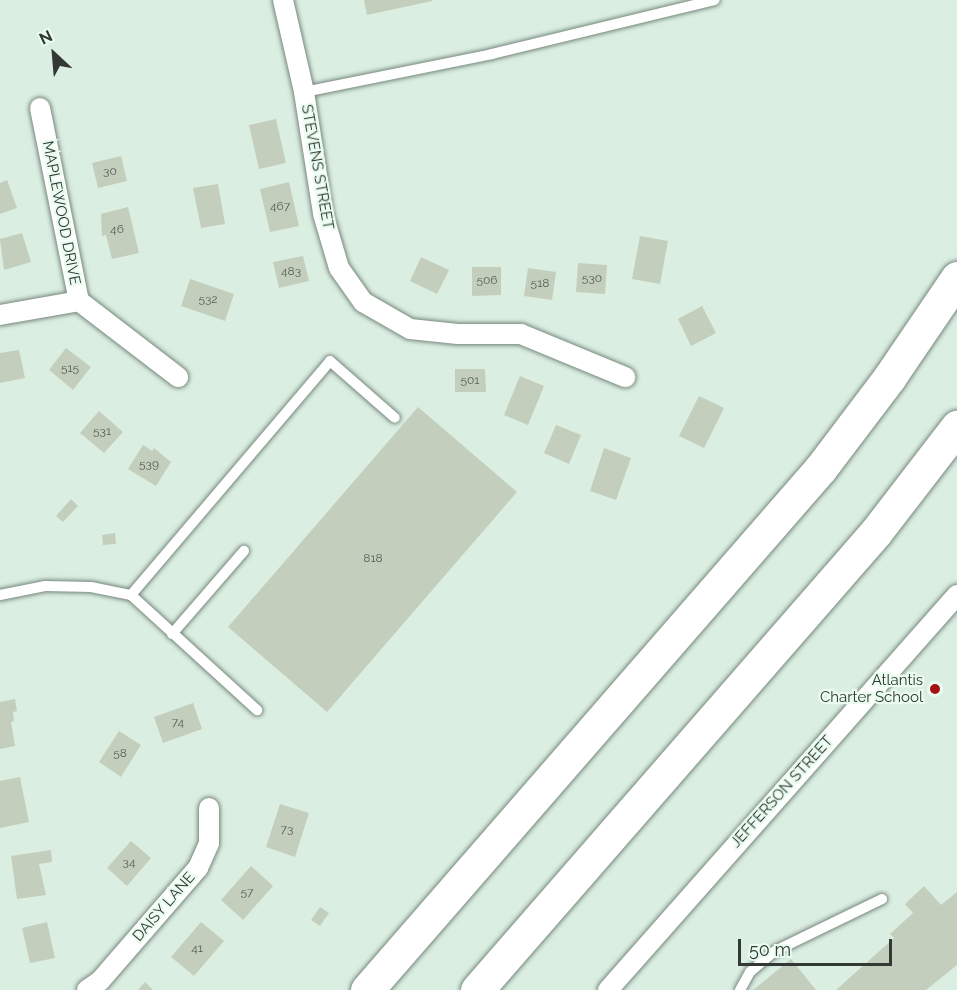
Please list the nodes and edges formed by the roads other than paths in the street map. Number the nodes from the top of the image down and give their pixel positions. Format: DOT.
graph roads {
  1 [pos="283,0"];
  2 [pos="715,0"];
  3 [pos="304,92"];
  4 [pos="40,108"];
  5 [pos="957,278"];
  6 [pos="79,301"];
  7 [pos="0,315"];
  8 [pos="178,377"];
  9 [pos="625,377"];
  10 [pos="395,418"];
  11 [pos="957,427"];
  12 [pos="244,551"];
  13 [pos="0,595"];
  14 [pos="131,595"];
  15 [pos="957,595"];
  16 [pos="172,634"];
  17 [pos="257,710"];
  18 [pos="209,808"];
  19 [pos="882,899"];
  20 [pos="87,990"];
  21 [pos="367,990"];
  22 [pos="477,990"];
  23 [pos="608,990"];
  24 [pos="740,990"];
  1 -- 3 [label="street, STEVENS STREET"];
  2 -- 3 [label="lane"];
  3 -- 9 [label="street, STEVENS STREET"];
  4 -- 6 [label="street, MAPLEWOOD DRIVE"];
  5 -- 21 [label="highway"];
  6 -- 7 [label="street"];
  6 -- 8 [label="street, MAPLEWOOD DRIVE"];
  10 -- 14 [label="lane"];
  11 -- 22 [label="highway"];
  12 -- 16 [label="lane"];
  13 -- 14 [label="lane"];
  14 -- 16 [label="lane"];
  15 -- 23 [label="street, JEFFERSON STREET"];
  16 -- 17 [label="lane"];
  18 -- 20 [label="street, DAISY LANE"];
  19 -- 24 [label="lane"];
}
